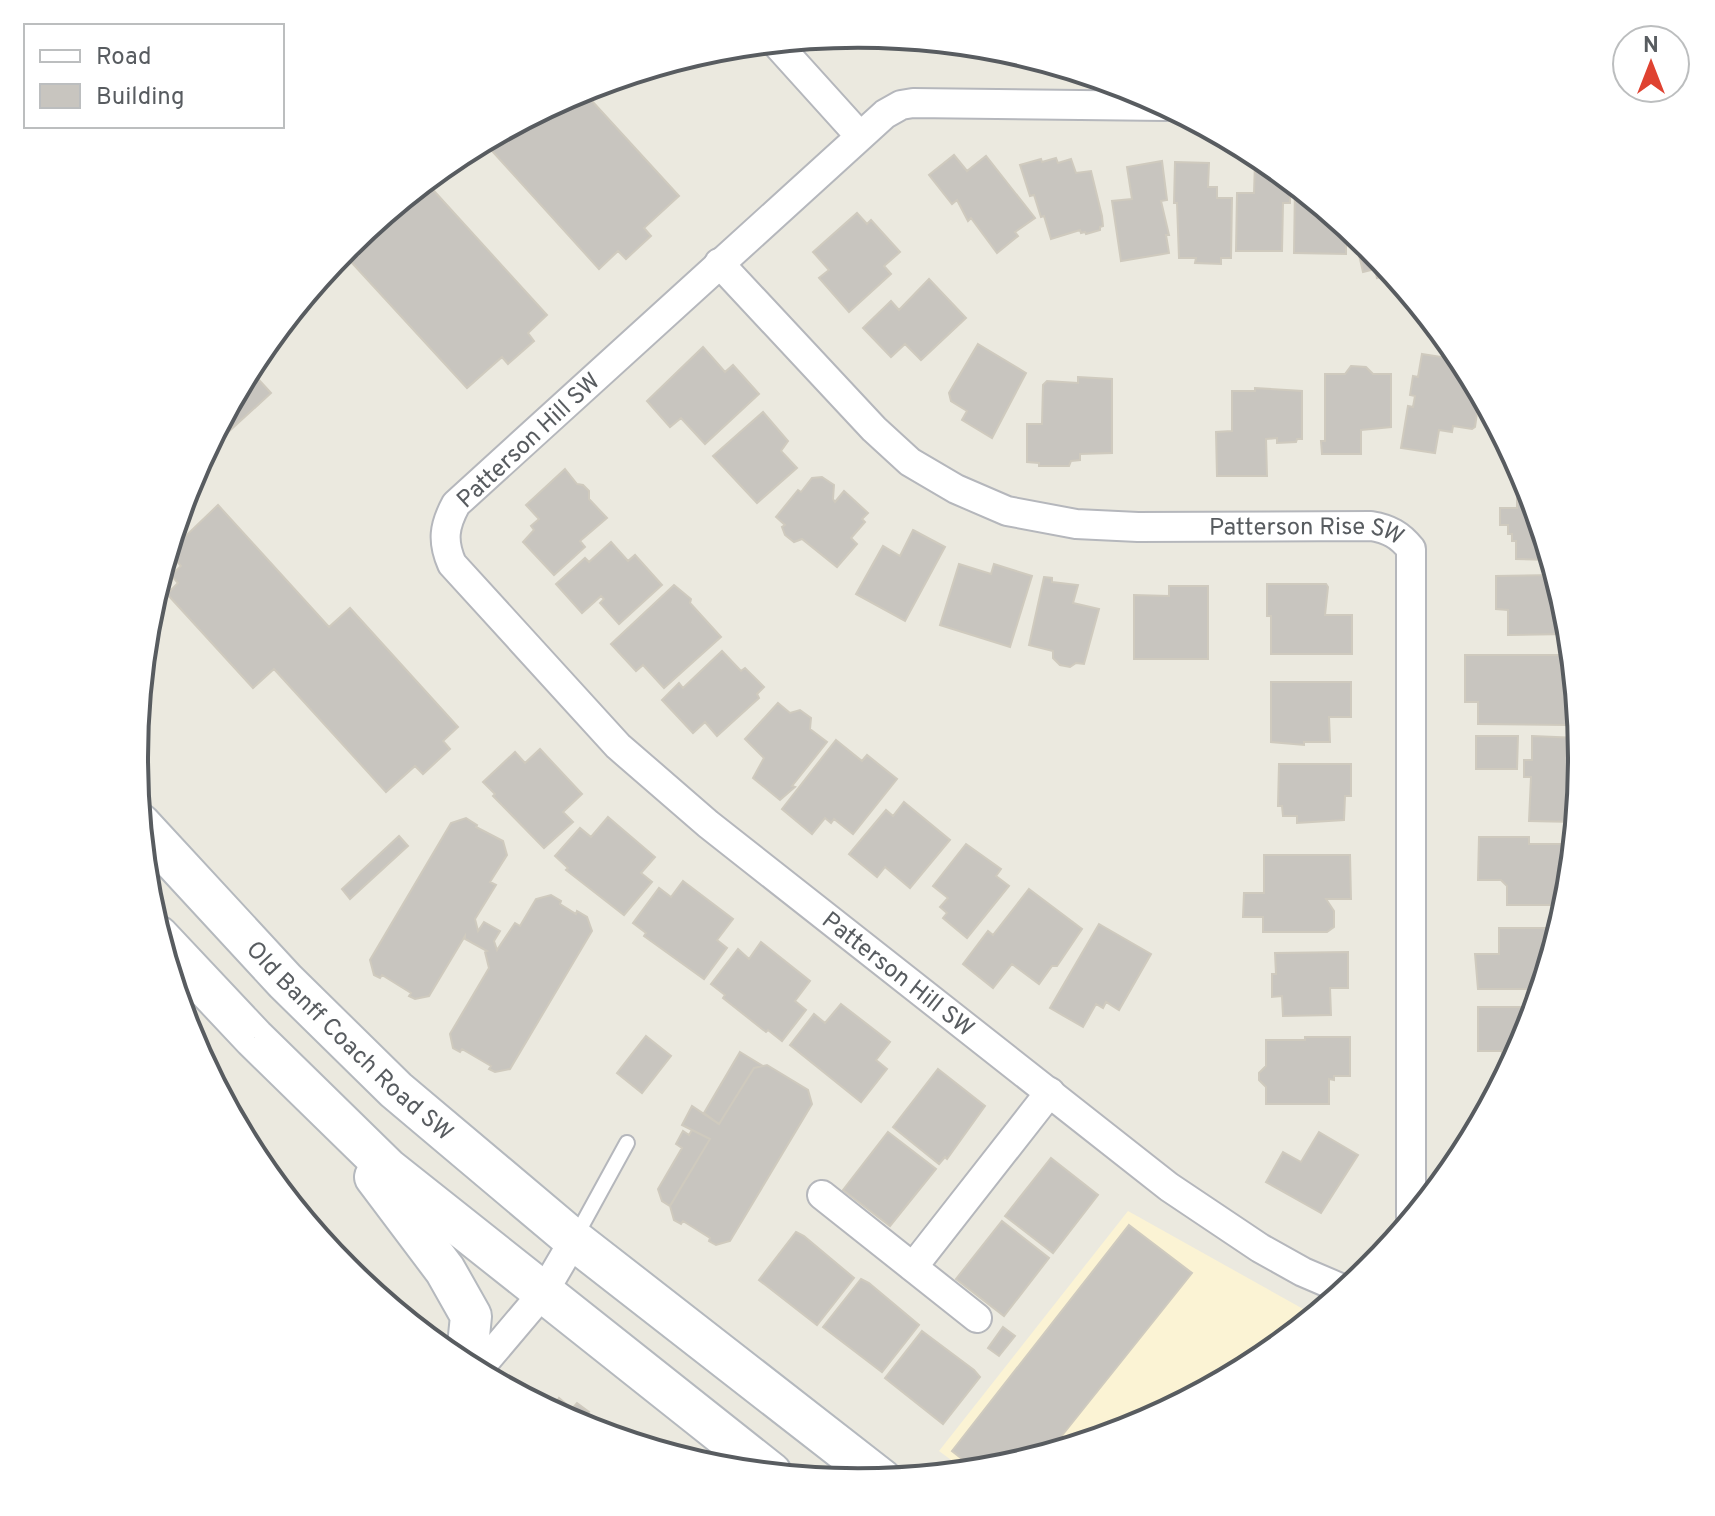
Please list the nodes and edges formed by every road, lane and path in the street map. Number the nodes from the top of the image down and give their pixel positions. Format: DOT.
graph roads {
  1 [pos="784,52"];
  2 [pos="1137,106"];
  3 [pos="859,135"];
  4 [pos="719,263"];
  5 [pos="153,838"];
  6 [pos="176,955"];
  7 [pos="1050,1092"];
  8 [pos="323,1107"];
  9 [pos="627,1143"];
  10 [pos="822,1195"];
  11 [pos="1411,1202"];
  12 [pos="574,1240"];
  13 [pos="913,1267"];
  14 [pos="1333,1285"];
  15 [pos="543,1293"];
  16 [pos="977,1318"];
  17 [pos="468,1351"];
  18 [pos="485,1362"];
  19 [pos="755,1460"];
  20 [pos="866,1468"];
  1 -- 3 [label="street"];
  2 -- 3 [label="street, Patterson Hill SW"];
  3 -- 4 [label="street, Patterson Hill SW"];
  4 -- 7 [label="street, Patterson Hill SW"];
  4 -- 11 [label="street, Patterson Rise SW"];
  5 -- 12 [label="main road, Old Banff Coach Road SW"];
  6 -- 8 [label="main road"];
  7 -- 13 [label="street"];
  7 -- 14 [label="street, Patterson Hill SW"];
  8 -- 15 [label="main road"];
  8 -- 17 [label="main road"];
  9 -- 12 [label="lane"];
  10 -- 13 [label="street"];
  12 -- 15 [label="street"];
  12 -- 20 [label="main road, Old Banff Coach Road SW"];
  13 -- 16 [label="street"];
  15 -- 18 [label="street"];
  15 -- 19 [label="main road"];
}
